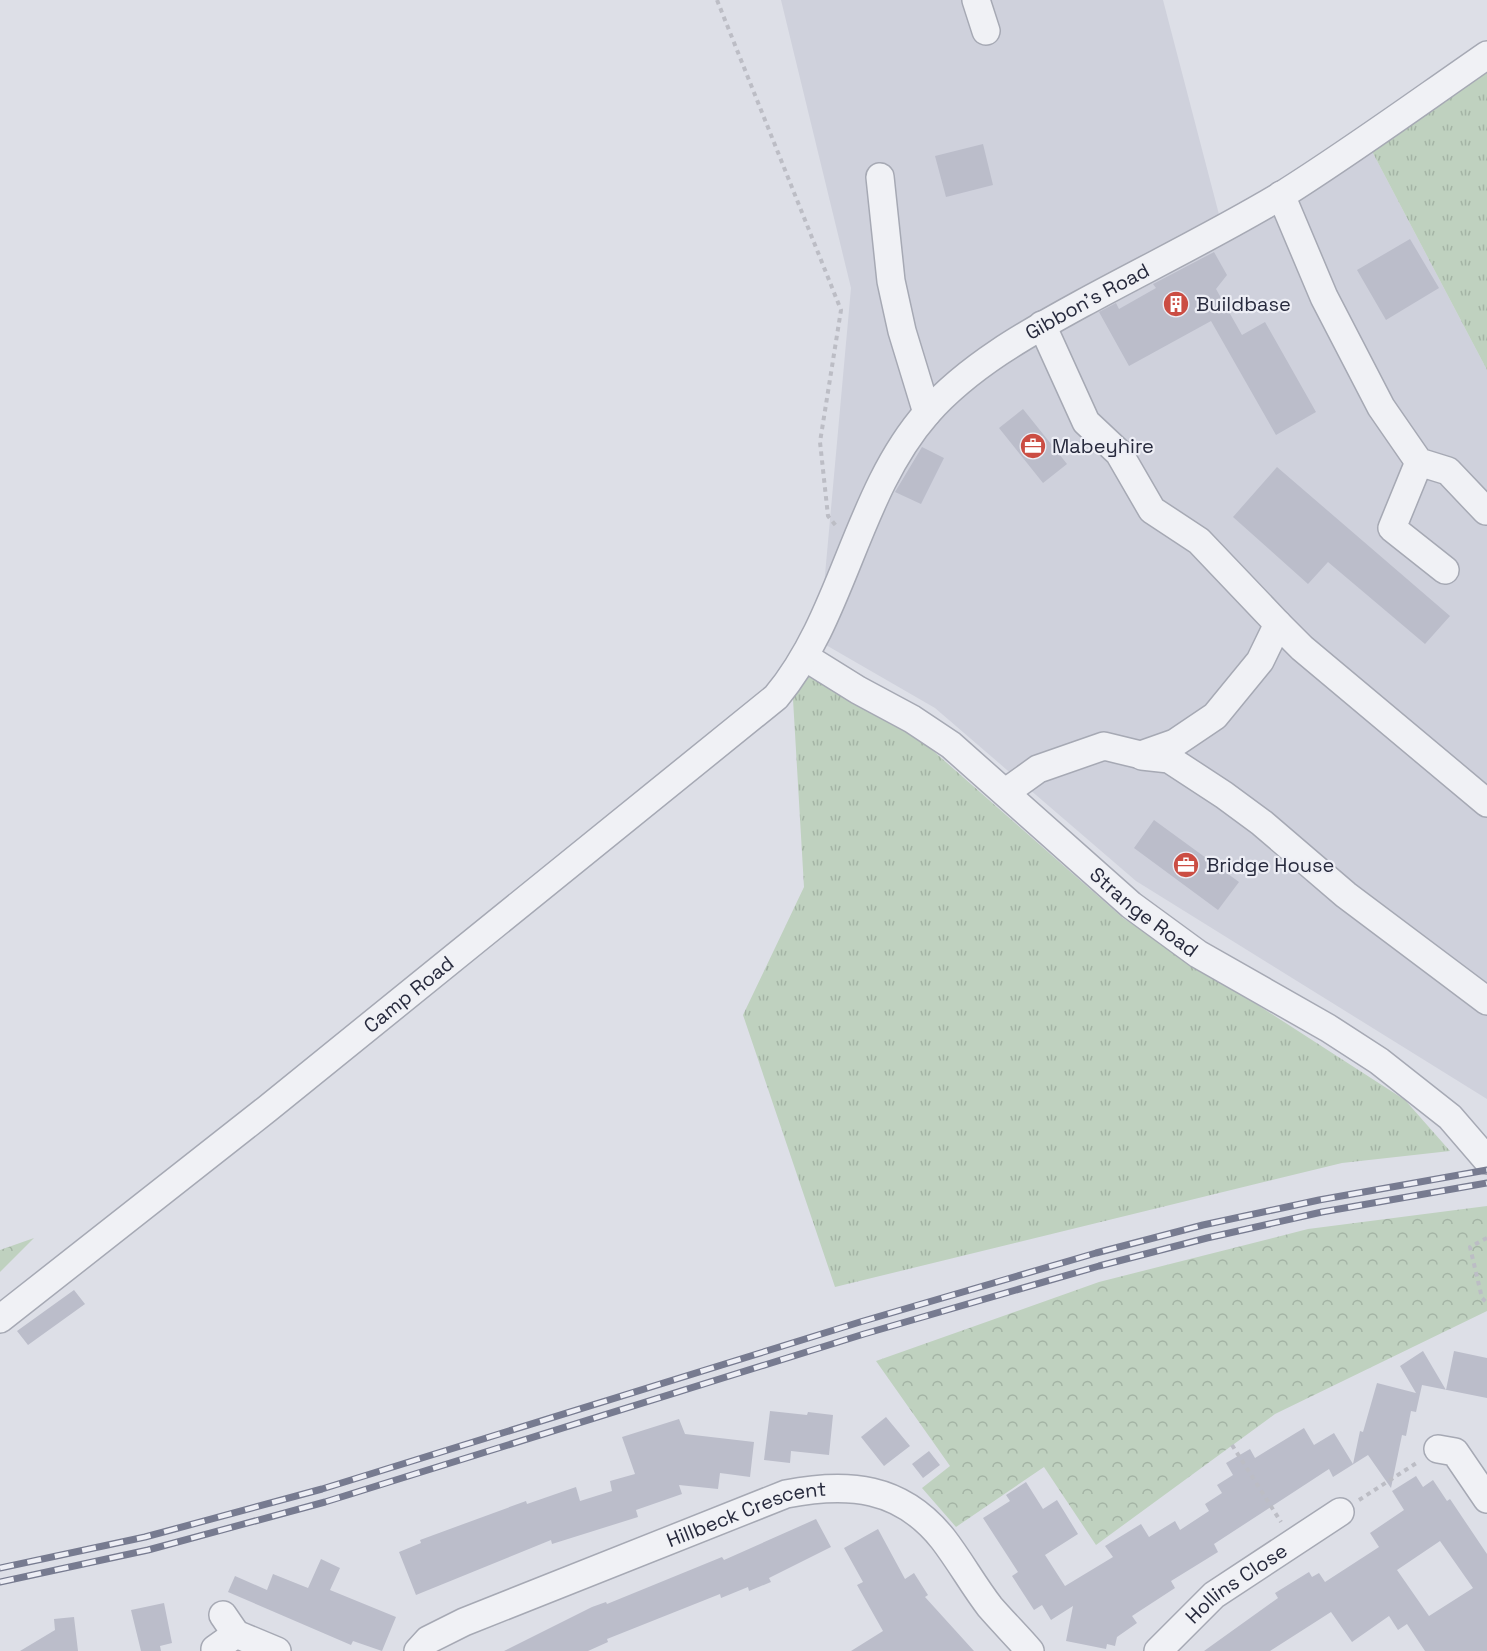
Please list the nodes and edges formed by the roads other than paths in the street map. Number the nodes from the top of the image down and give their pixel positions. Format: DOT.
graph roads {
  1 [pos="976,0"];
  2 [pos="986,31"];
  3 [pos="1487,55"];
  4 [pos="880,177"];
  5 [pos="1281,195"];
  6 [pos="1042,325"];
  7 [pos="927,413"];
  8 [pos="1419,462"];
  9 [pos="1486,511"];
  10 [pos="1445,570"];
  11 [pos="1278,624"];
  12 [pos="805,657"];
  13 [pos="1141,755"];
  14 [pos="1006,792"];
  15 [pos="1487,803"];
  16 [pos="1487,1001"];
  17 [pos="1487,1160"];
  18 [pos="0,1319"];
  19 [pos="1451,1446"];
  20 [pos="1487,1499"];
  21 [pos="1331,1527"];
  22 [pos="225,1633"];
  23 [pos="277,1651"];
  24 [pos="418,1651"];
  25 [pos="1030,1651"];
  26 [pos="1158,1651"];
  1 -- 2 [label="street"];
  3 -- 5 [label="street, Gibbon's Road"];
  4 -- 7 [label="street"];
  5 -- 6 [label="street, Gibbon's Road"];
  5 -- 8 [label="street"];
  6 -- 7 [label="street, Gibbon's Road"];
  6 -- 11 [label="street"];
  7 -- 12 [label="street, Gibbon's Road"];
  8 -- 9 [label="street"];
  8 -- 10 [label="street"];
  11 -- 13 [label="street"];
  11 -- 15 [label="street"];
  12 -- 14 [label="street, Strange Road"];
  12 -- 18 [label="street, Camp Road"];
  13 -- 14 [label="street"];
  13 -- 16 [label="street"];
  14 -- 17 [label="street, Strange Road"];
  19 -- 20 [label="street"];
  21 -- 26 [label="street, Hollins Close"];
  22 -- 23 [label="street"];
  24 -- 25 [label="street, Hillbeck Crescent"];
}
